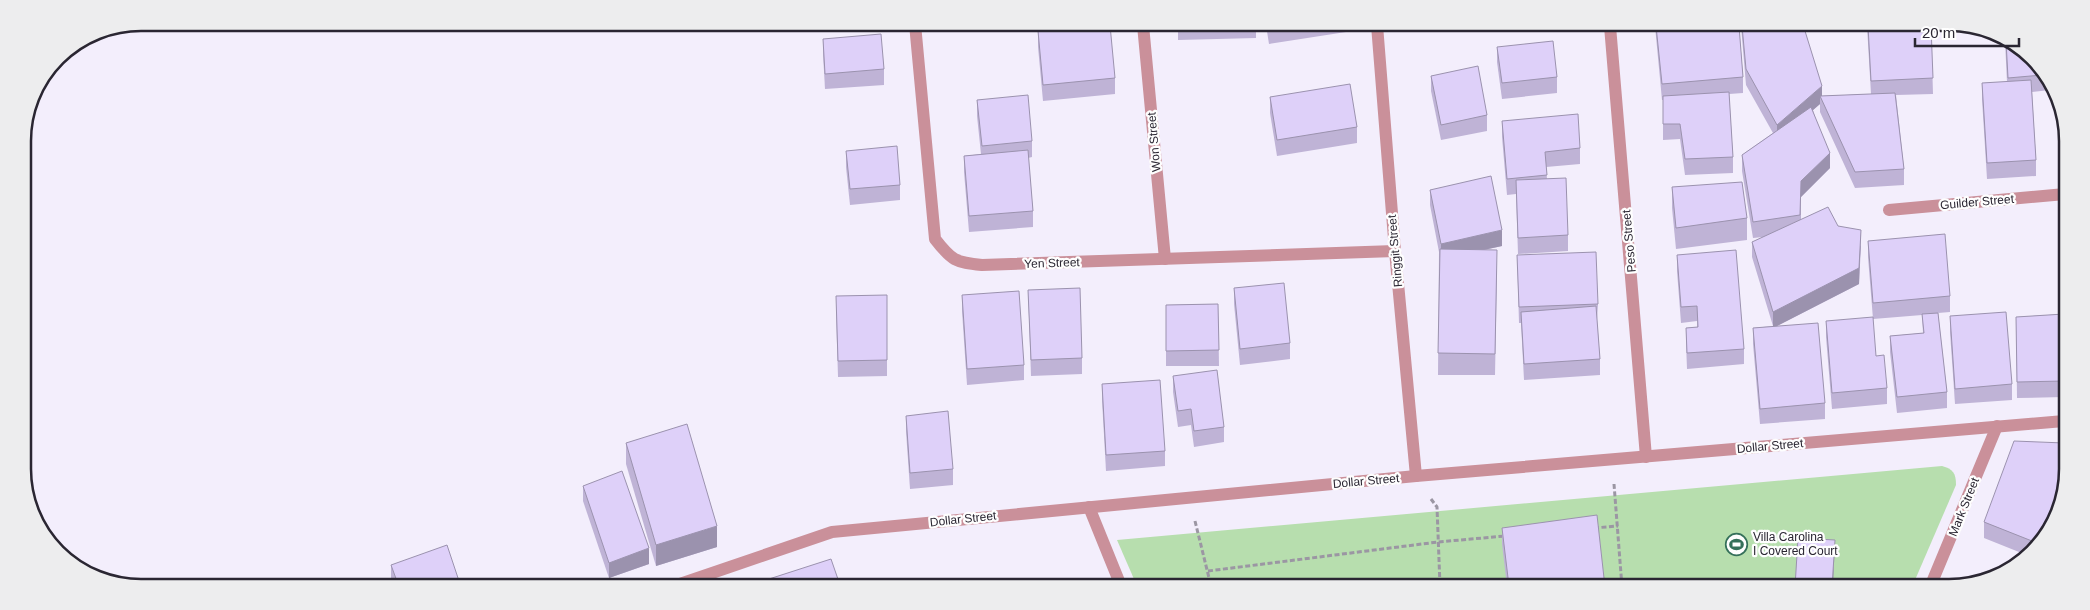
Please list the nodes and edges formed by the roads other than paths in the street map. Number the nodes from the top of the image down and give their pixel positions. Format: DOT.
graph roads {
  1 [pos="916,31"];
  2 [pos="1144,31"];
  3 [pos="1377,31"];
  4 [pos="1610,31"];
  5 [pos="2059,195"];
  6 [pos="1889,210"];
  7 [pos="1395,251"];
  8 [pos="1166,259"];
  9 [pos="2059,421"];
  10 [pos="1997,426"];
  11 [pos="1646,457"];
  12 [pos="1416,476"];
  13 [pos="1089,507"];
  14 [pos="695,579"];
  15 [pos="1118,579"];
  16 [pos="1933,579"];
  1 -- 8 [label="street, Yen Street"];
  2 -- 8 [label="street, Won Street"];
  3 -- 7 [label="street, Ringgit Street"];
  4 -- 11 [label="street, Peso Street"];
  5 -- 6 [label="street, Guilder Street"];
  7 -- 8 [label="street, Yen Street"];
  7 -- 12 [label="street, Ringgit Street"];
  9 -- 10 [label="street, Dollar Street"];
  10 -- 11 [label="street, Dollar Street"];
  10 -- 16 [label="street, Mark Street"];
  11 -- 12 [label="street, Dollar Street"];
  12 -- 13 [label="street, Dollar Street"];
  13 -- 14 [label="street, Dollar Street"];
  13 -- 15 [label="street"];
}
